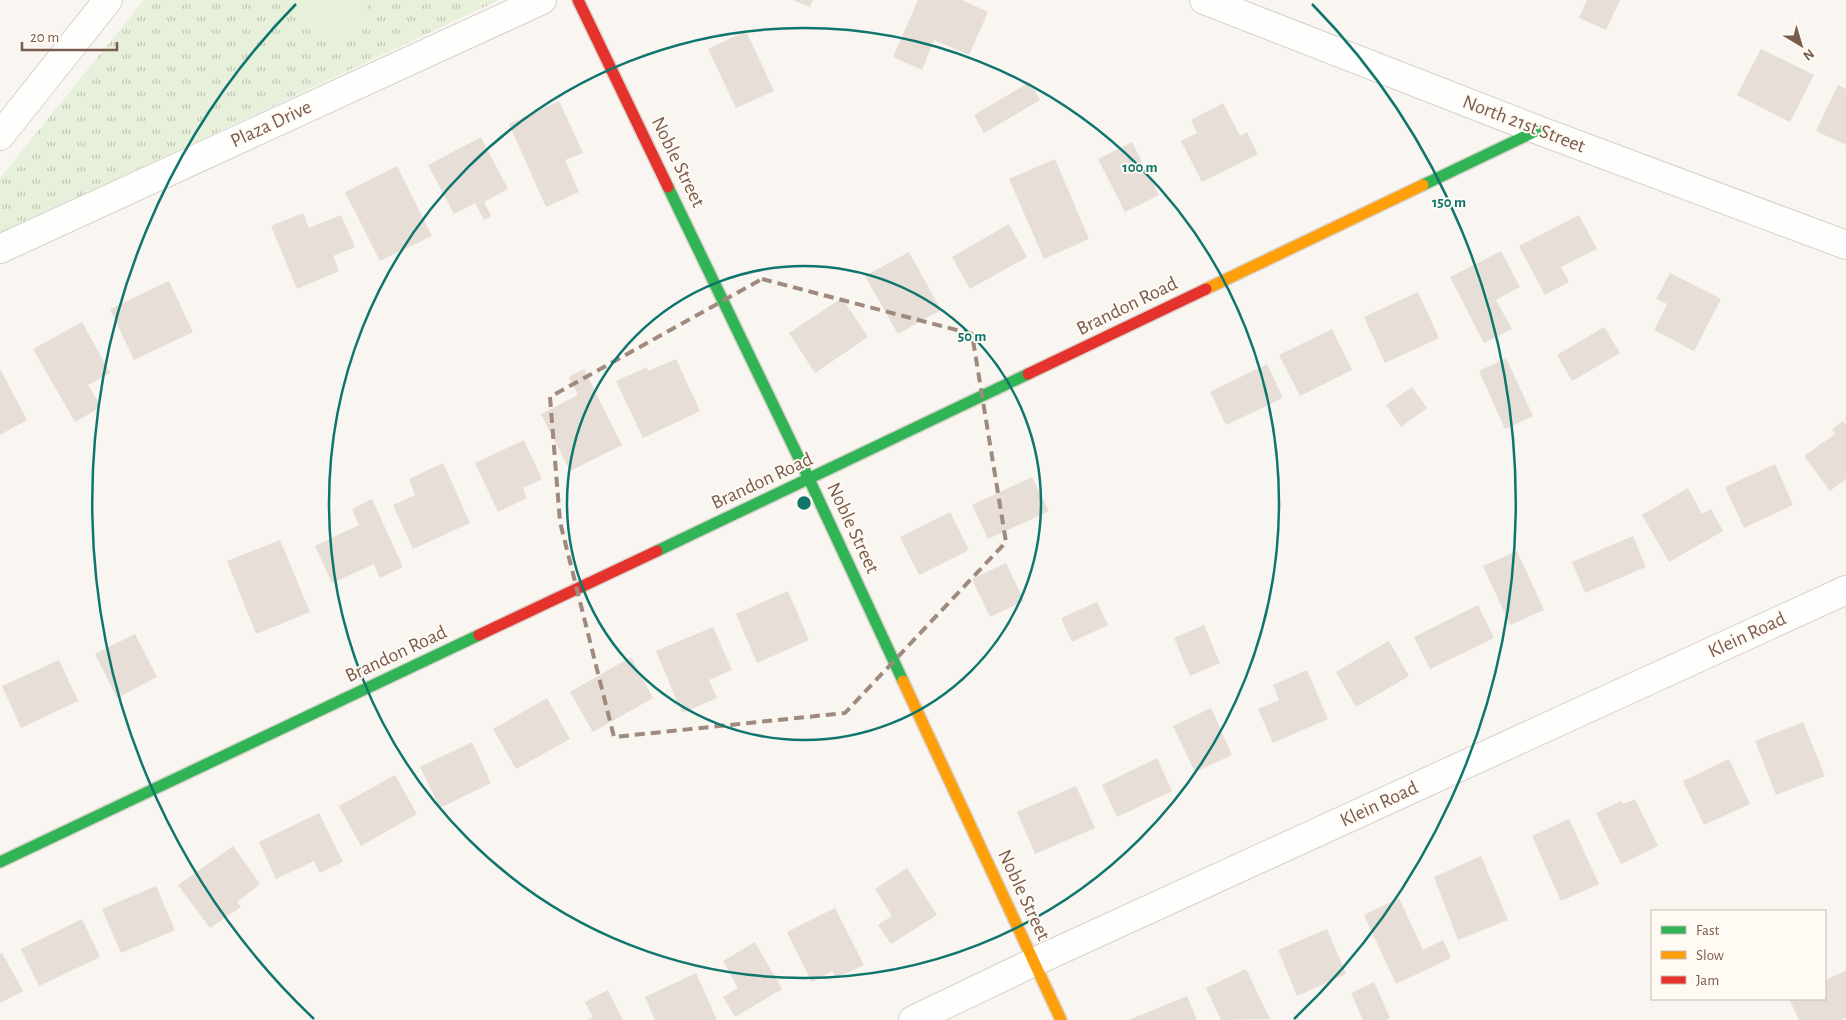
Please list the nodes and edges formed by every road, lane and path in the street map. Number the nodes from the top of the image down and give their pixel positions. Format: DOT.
graph roads {
  1 [pos="108,0"];
  2 [pos="542,0"];
  3 [pos="578,0"];
  4 [pos="1204,0"];
  5 [pos="1538,130"];
  6 [pos="0,136"];
  7 [pos="1846,245"];
  8 [pos="0,249"];
  9 [pos="810,479"];
  10 [pos="1846,590"];
  11 [pos="0,862"];
  12 [pos="1034,962"];
  13 [pos="913,1020"];
  14 [pos="1061,1020"];
  1 -- 6 [label="street"];
  2 -- 8 [label="street, Plaza Drive"];
  3 -- 9 [label="street, Noble Street"];
  4 -- 5 [label="street, North 21st Street"];
  5 -- 7 [label="street, North 21st Street"];
  5 -- 9 [label="street, Brandon Road"];
  9 -- 11 [label="street, Brandon Road"];
  9 -- 12 [label="street, Noble Street"];
  10 -- 12 [label="street, Klein Road"];
  12 -- 13 [label="street, Klein Road"];
  12 -- 14 [label="street, Noble Street"];
}
